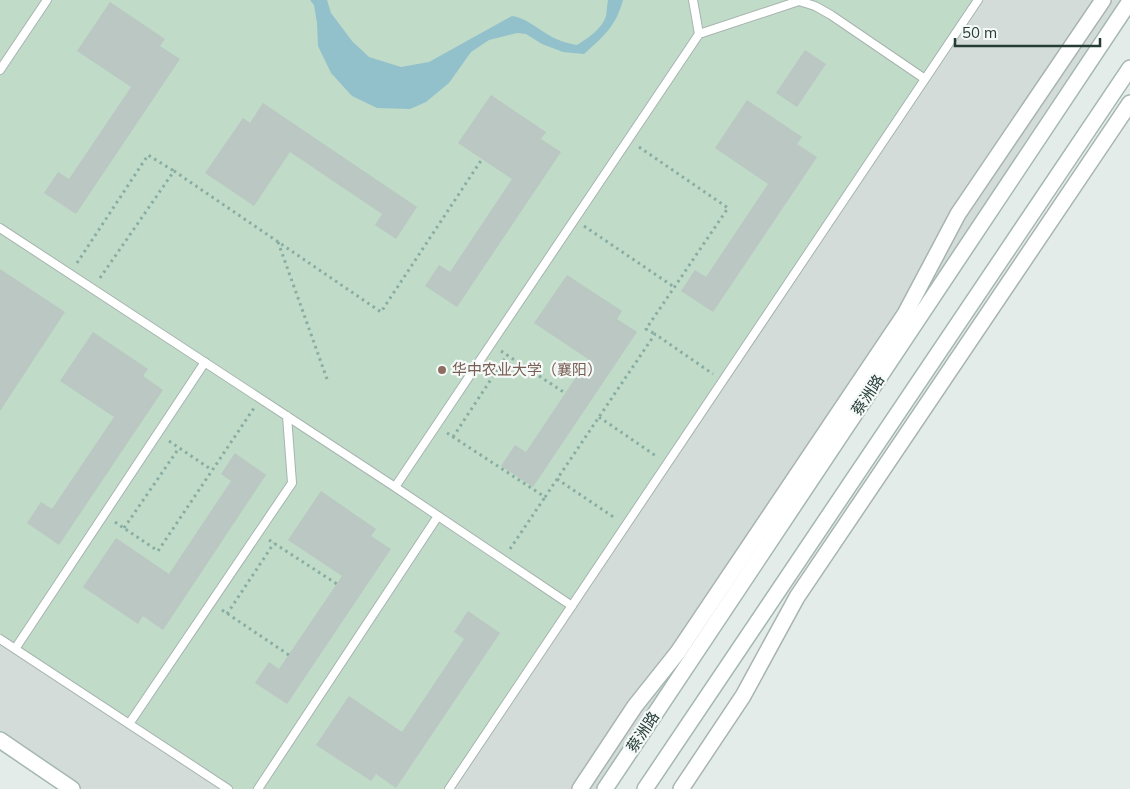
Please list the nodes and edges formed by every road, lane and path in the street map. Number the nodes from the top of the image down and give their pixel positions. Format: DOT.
graph roads {
  1 [pos="47,0"];
  2 [pos="693,0"];
  3 [pos="978,0"];
  4 [pos="1103,0"];
  5 [pos="1130,0"];
  6 [pos="699,34"];
  7 [pos="1130,68"];
  8 [pos="0,70"];
  9 [pos="925,79"];
  10 [pos="1130,103"];
  11 [pos="628,140"];
  12 [pos="482,159"];
  13 [pos="174,171"];
  14 [pos="574,220"];
  15 [pos="0,228"];
  16 [pos="278,242"];
  17 [pos="69,274"];
  18 [pos="674,287"];
  19 [pos="93,289"];
  20 [pos="654,334"];
  21 [pos="491,344"];
  22 [pos="507,355"];
  23 [pos="205,362"];
  24 [pos="327,379"];
  25 [pos="723,381"];
  26 [pos="565,393"];
  27 [pos="260,398"];
  28 [pos="287,416"];
  29 [pos="599,416"];
  30 [pos="437,425"];
  31 [pos="158,433"];
  32 [pos="453,437"];
  33 [pos="179,448"];
  34 [pos="668,463"];
  35 [pos="212,470"];
  36 [pos="557,479"];
  37 [pos="395,487"];
  38 [pos="545,498"];
  39 [pos="104,515"];
  40 [pos="438,516"];
  41 [pos="626,526"];
  42 [pos="124,528"];
  43 [pos="258,533"];
  44 [pos="274,543"];
  45 [pos="503,559"];
  46 [pos="336,584"];
  47 [pos="211,603"];
  48 [pos="572,606"];
  49 [pos="227,614"];
  50 [pos="0,639"];
  51 [pos="15,649"];
  52 [pos="289,655"];
  53 [pos="129,724"];
  54 [pos="0,740"];
  55 [pos="72,789"];
  56 [pos="228,789"];
  57 [pos="258,789"];
  58 [pos="449,789"];
  59 [pos="580,789"];
  60 [pos="605,789"];
  61 [pos="646,789"];
  62 [pos="681,789"];
  1 -- 8 [label="lane"];
  2 -- 6 [label="lane"];
  3 -- 9 [label="lane"];
  4 -- 59 [label="main road"];
  5 -- 60 [label="main road, 蔡洲路"];
  6 -- 9 [label="lane"];
  6 -- 11 [label="lane"];
  7 -- 61 [label="main road"];
  9 -- 25 [label="lane"];
  10 -- 62 [label="main road"];
  11 -- 14 [label="lane"];
  11 -- 18 [label="path"];
  12 -- 16 [label="path"];
  13 -- 16 [label="path"];
  13 -- 17 [label="path"];
  13 -- 19 [label="path"];
  14 -- 18 [label="path"];
  14 -- 21 [label="lane"];
  15 -- 17 [label="lane"];
  16 -- 24 [label="path"];
  17 -- 19 [label="lane"];
  18 -- 20 [label="path"];
  19 -- 23 [label="lane"];
  20 -- 25 [label="path"];
  20 -- 29 [label="path"];
  21 -- 22 [label="path"];
  21 -- 30 [label="lane"];
  22 -- 26 [label="path"];
  22 -- 32 [label="path"];
  23 -- 27 [label="lane"];
  23 -- 31 [label="lane"];
  25 -- 34 [label="lane"];
  27 -- 28 [label="lane"];
  27 -- 35 [label="path"];
  28 -- 37 [label="lane"];
  28 -- 43 [label="lane"];
  29 -- 34 [label="path"];
  29 -- 36 [label="path"];
  30 -- 32 [label="path"];
  30 -- 37 [label="lane"];
  31 -- 33 [label="path"];
  31 -- 39 [label="lane"];
  32 -- 38 [label="path"];
  33 -- 35 [label="path"];
  33 -- 42 [label="path"];
  34 -- 41 [label="lane"];
  35 -- 42 [label="path"];
  36 -- 38 [label="path"];
  36 -- 41 [label="path"];
  37 -- 40 [label="lane"];
  38 -- 45 [label="path"];
  39 -- 42 [label="path"];
  39 -- 51 [label="lane"];
  40 -- 45 [label="lane"];
  40 -- 57 [label="lane"];
  41 -- 48 [label="lane"];
  43 -- 44 [label="path"];
  43 -- 47 [label="lane"];
  44 -- 46 [label="path"];
  44 -- 49 [label="path"];
  45 -- 48 [label="lane"];
  47 -- 49 [label="path"];
  47 -- 53 [label="lane"];
  48 -- 58 [label="lane"];
  49 -- 52 [label="path"];
  50 -- 51 [label="lane"];
  51 -- 53 [label="lane"];
  53 -- 56 [label="lane"];
  54 -- 55 [label="main road"];
}
